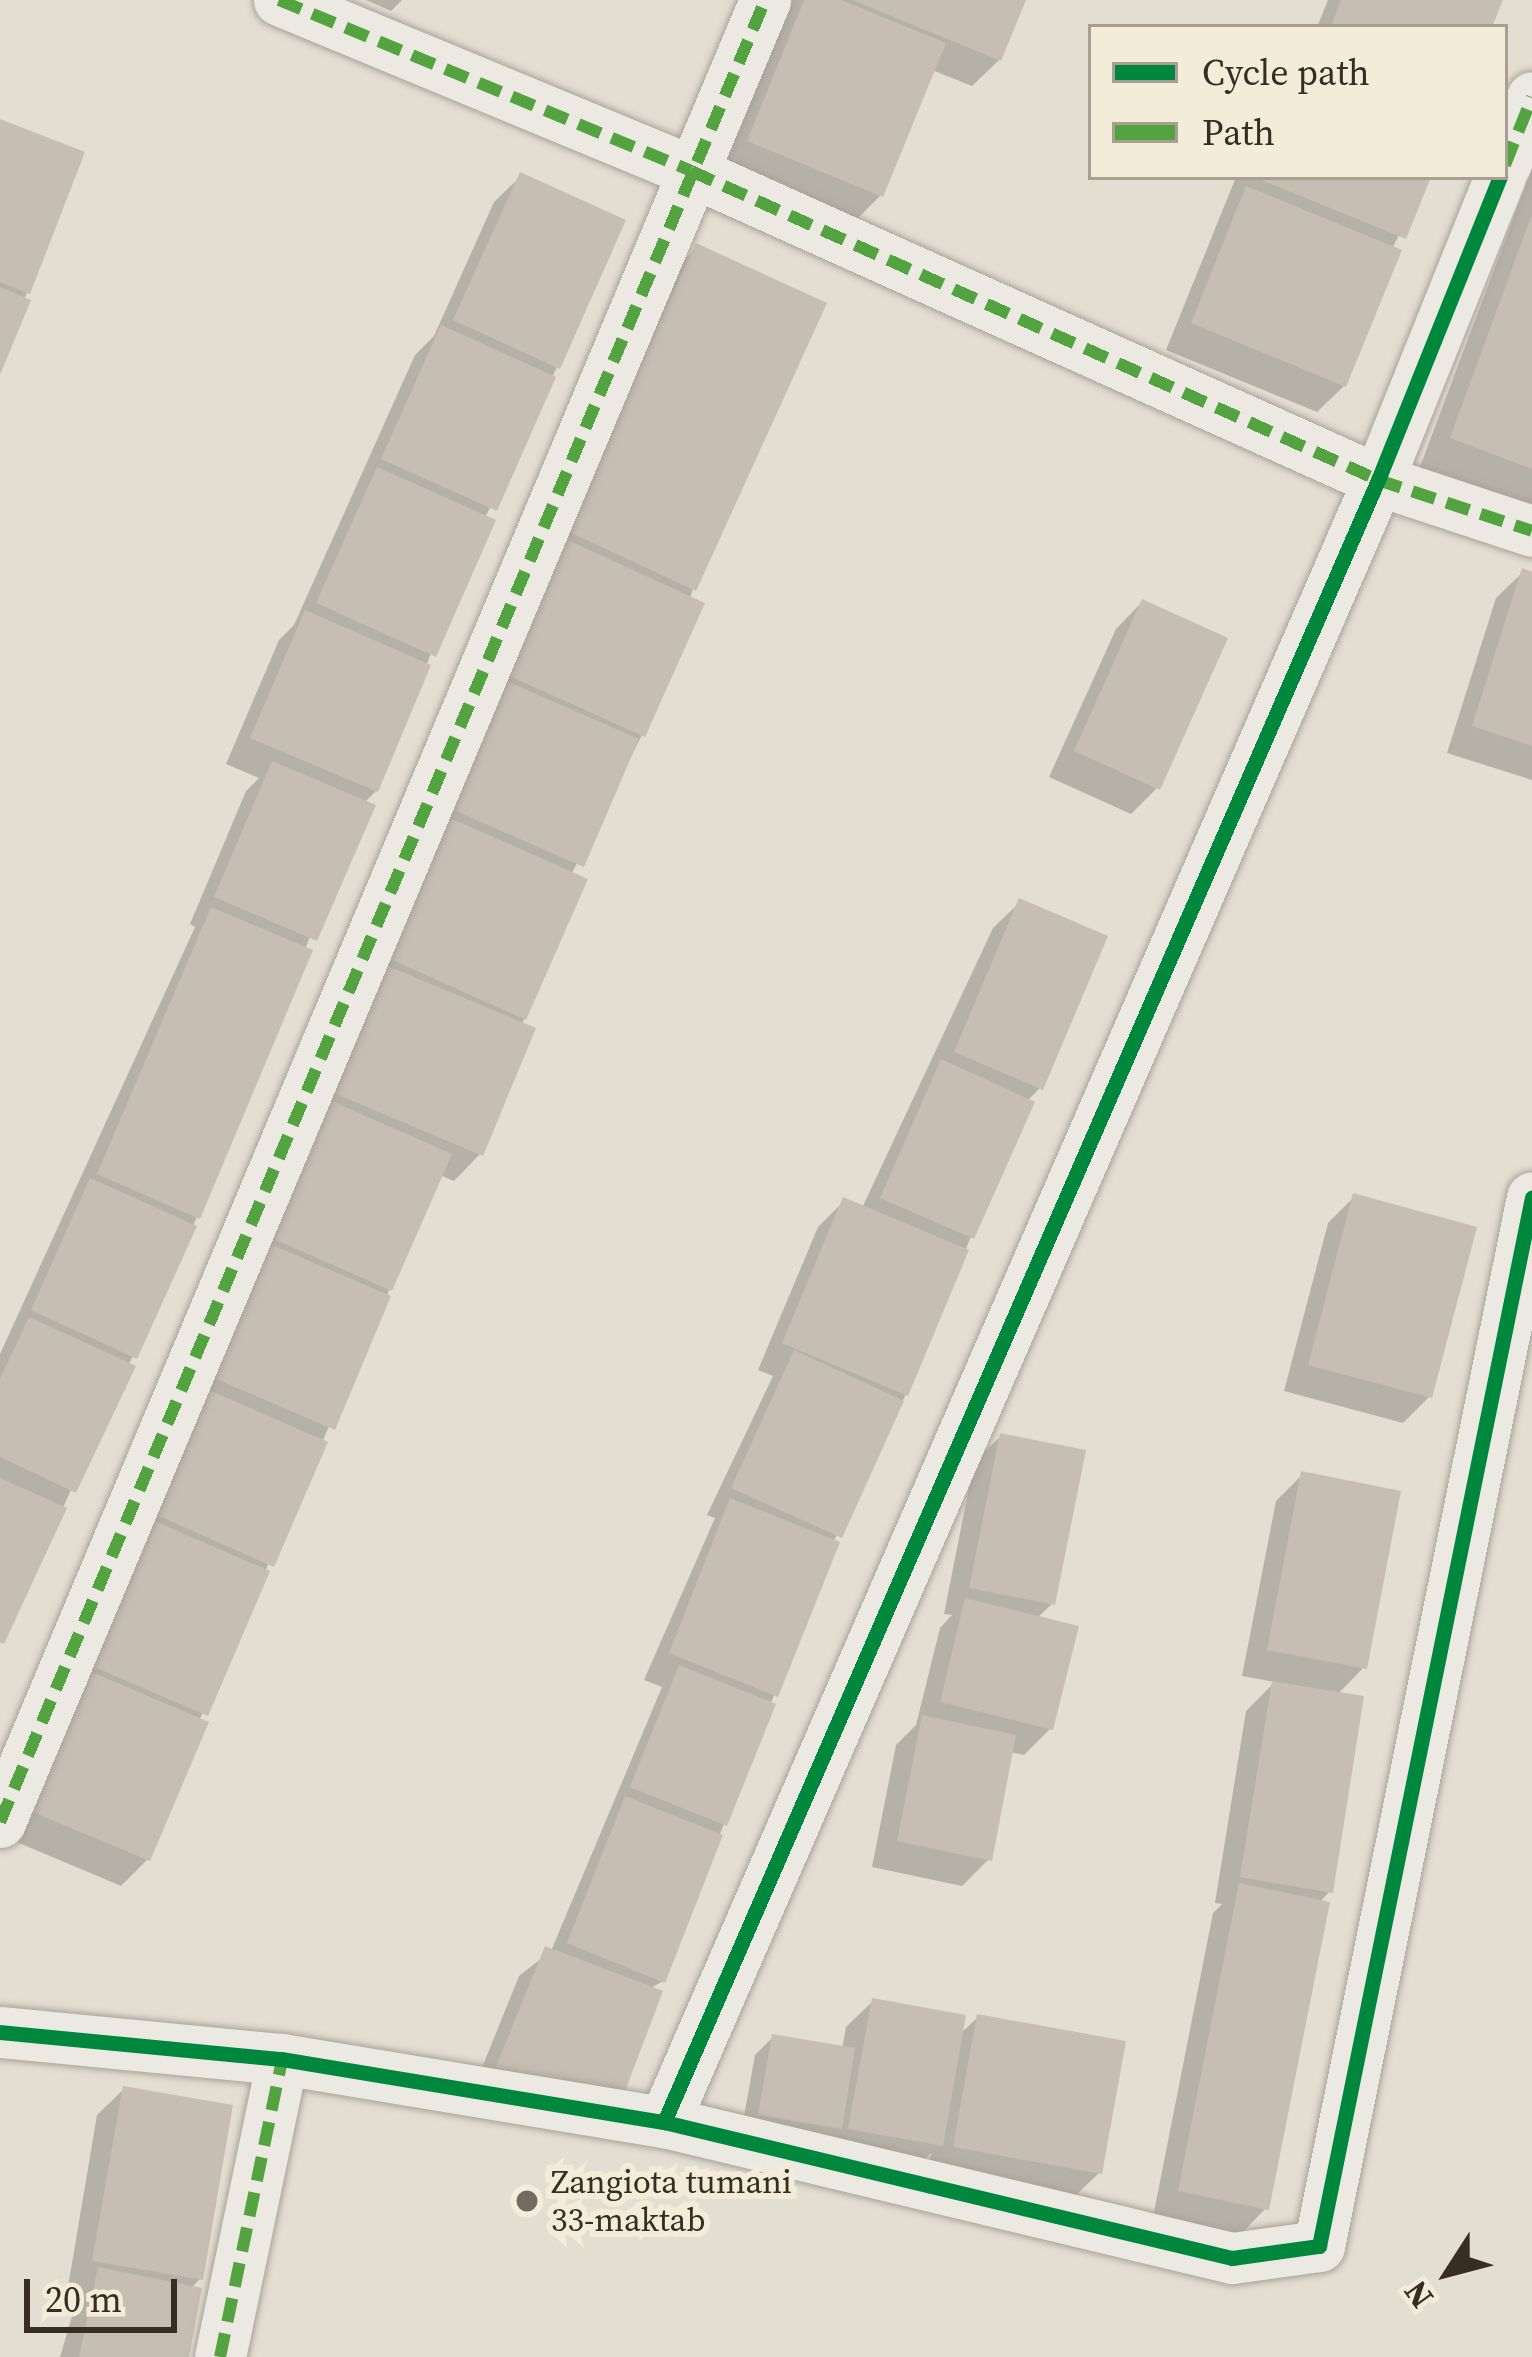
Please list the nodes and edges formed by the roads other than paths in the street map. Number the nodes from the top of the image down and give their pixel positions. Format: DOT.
graph roads {
  1 [pos="279,0"];
  2 [pos="765,0"];
  3 [pos="1532,98"];
  4 [pos="1508,158"];
  5 [pos="691,171"];
  6 [pos="1499,180"];
  7 [pos="1378,480"];
  8 [pos="1532,531"];
  9 [pos="1532,1198"];
  10 [pos="0,1822"];
  11 [pos="0,2032"];
  12 [pos="282,2059"];
  13 [pos="664,2122"];
  14 [pos="220,2357"];
  1 -- 5 [label="street"];
  2 -- 5 [label="street"];
  3 -- 4 [label="street"];
  5 -- 7 [label="street"];
  5 -- 10 [label="street"];
  6 -- 7 [label="street"];
  7 -- 8 [label="street"];
  7 -- 13 [label="street"];
  9 -- 13 [label="street"];
  11 -- 12 [label="street"];
  12 -- 13 [label="street"];
  12 -- 14 [label="street"];
}
